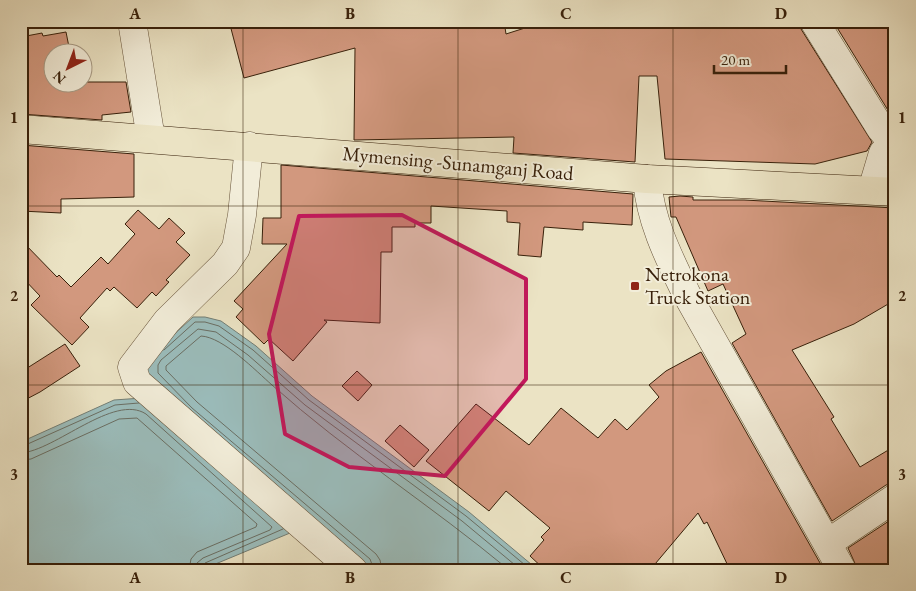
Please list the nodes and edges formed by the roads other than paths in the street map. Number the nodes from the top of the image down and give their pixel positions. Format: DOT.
graph roads {
  1 [pos="132,21"];
  2 [pos="814,21"];
  3 [pos="21,129"];
  4 [pos="151,138"];
  5 [pos="893,140"];
  6 [pos="249,146"];
  7 [pos="647,179"];
  8 [pos="883,191"];
  9 [pos="895,498"];
  10 [pos="828,543"];
  11 [pos="353,570"];
  12 [pos="842,570"];
  1 -- 4 [label="street"];
  2 -- 5 [label="street"];
  3 -- 4 [label="main road, Mymensing -Sunamganj Road"];
  4 -- 6 [label="main road, Mymensing -Sunamganj Road"];
  5 -- 8 [label="street"];
  6 -- 7 [label="main road, Mymensing -Sunamganj Road"];
  6 -- 11 [label="street"];
  7 -- 8 [label="main road, Mymensing -Sunamganj Road"];
  7 -- 10 [label="street"];
  9 -- 10 [label="street"];
  10 -- 12 [label="street"];
}
